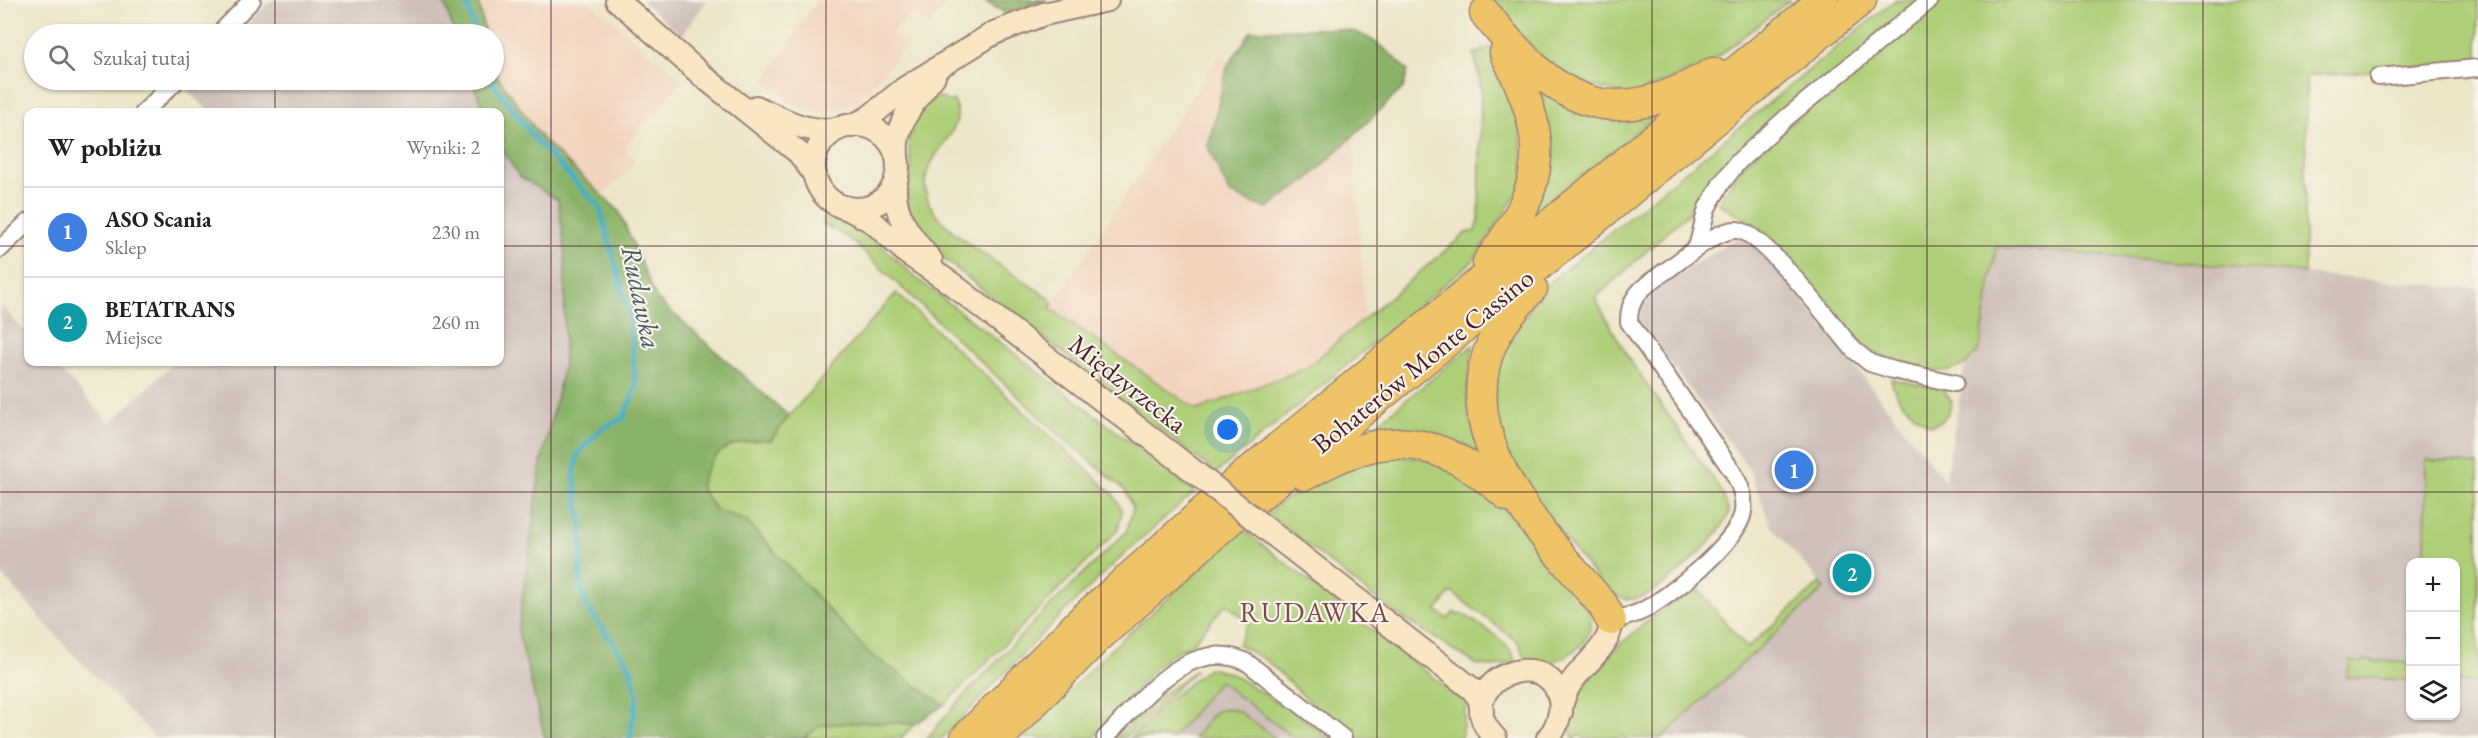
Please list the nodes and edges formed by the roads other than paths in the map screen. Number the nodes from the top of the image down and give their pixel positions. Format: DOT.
graph roads {
  1 [pos="252,0"];
  2 [pos="617,0"];
  3 [pos="1107,0"];
  4 [pos="1823,0"];
  5 [pos="1861,0"];
  6 [pos="1930,0"];
  7 [pos="1480,7"];
  8 [pos="229,24"];
  9 [pos="1785,31"];
  10 [pos="942,65"];
  11 [pos="2478,68"];
  12 [pos="2378,77"];
  13 [pos="167,90"];
  14 [pos="722,91"];
  15 [pos="148,108"];
  16 [pos="846,127"];
  17 [pos="897,169"];
  18 [pos="815,175"];
  19 [pos="845,207"];
  20 [pos="24,226"];
  21 [pos="1585,227"];
  22 [pos="1697,248"];
  23 [pos="0,249"];
  24 [pos="952,284"];
  25 [pos="1460,299"];
  26 [pos="1954,382"];
  27 [pos="1526,511"];
  28 [pos="1231,519"];
  29 [pos="1608,630"];
  30 [pos="1410,640"];
  31 [pos="1537,673"];
  32 [pos="1505,674"];
  33 [pos="1483,713"];
  34 [pos="1558,728"];
  35 [pos="966,738"];
  36 [pos="999,738"];
  37 [pos="1105,738"];
  38 [pos="1343,738"];
  39 [pos="1477,738"];
  40 [pos="1495,738"];
  1 -- 8 [label="street"];
  2 -- 14 [label="main road"];
  3 -- 10 [label="main road"];
  4 -- 9 [label="highway, Bohaterów Monte Cassino"];
  5 -- 21 [label="highway, Bohaterów Monte Cassino"];
  6 -- 22 [label="street"];
  7 -- 9 [label="highway"];
  7 -- 25 [label="highway"];
  9 -- 25 [label="highway, Bohaterów Monte Cassino"];
  10 -- 16 [label="main road"];
  10 -- 17 [label="main road"];
  11 -- 12 [label="street"];
  13 -- 15 [label="street"];
  14 -- 16 [label="main road"];
  14 -- 18 [label="main road"];
  16 -- 17 [label="main road"];
  16 -- 18 [label="main road"];
  17 -- 19 [label="main road"];
  17 -- 24 [label="main road, Międzyrzecka"];
  18 -- 19 [label="main road"];
  19 -- 24 [label="main road, Międzyrzecka"];
  20 -- 23 [label="street"];
  21 -- 27 [label="highway"];
  21 -- 28 [label="highway, Bohaterów Monte Cassino"];
  22 -- 26 [label="street"];
  22 -- 29 [label="street"];
  24 -- 30 [label="main road, Międzyrzecka, bridge"];
  25 -- 35 [label="highway, Bohaterów Monte Cassino"];
  27 -- 28 [label="highway"];
  27 -- 29 [label="highway"];
  28 -- 36 [label="highway, Bohaterów Monte Cassino"];
  29 -- 31 [label="main road, Międzyrzecka"];
  29 -- 34 [label="main road"];
  30 -- 32 [label="main road, Międzyrzecka"];
  30 -- 33 [label="main road, Międzyrzecka"];
  31 -- 32 [label="main road, Międzyrzecka"];
  31 -- 34 [label="main road"];
  32 -- 33 [label="main road"];
  33 -- 39 [label="street"];
  33 -- 40 [label="main road, Międzyrzecka"];
  37 -- 38 [label="street"];
}
